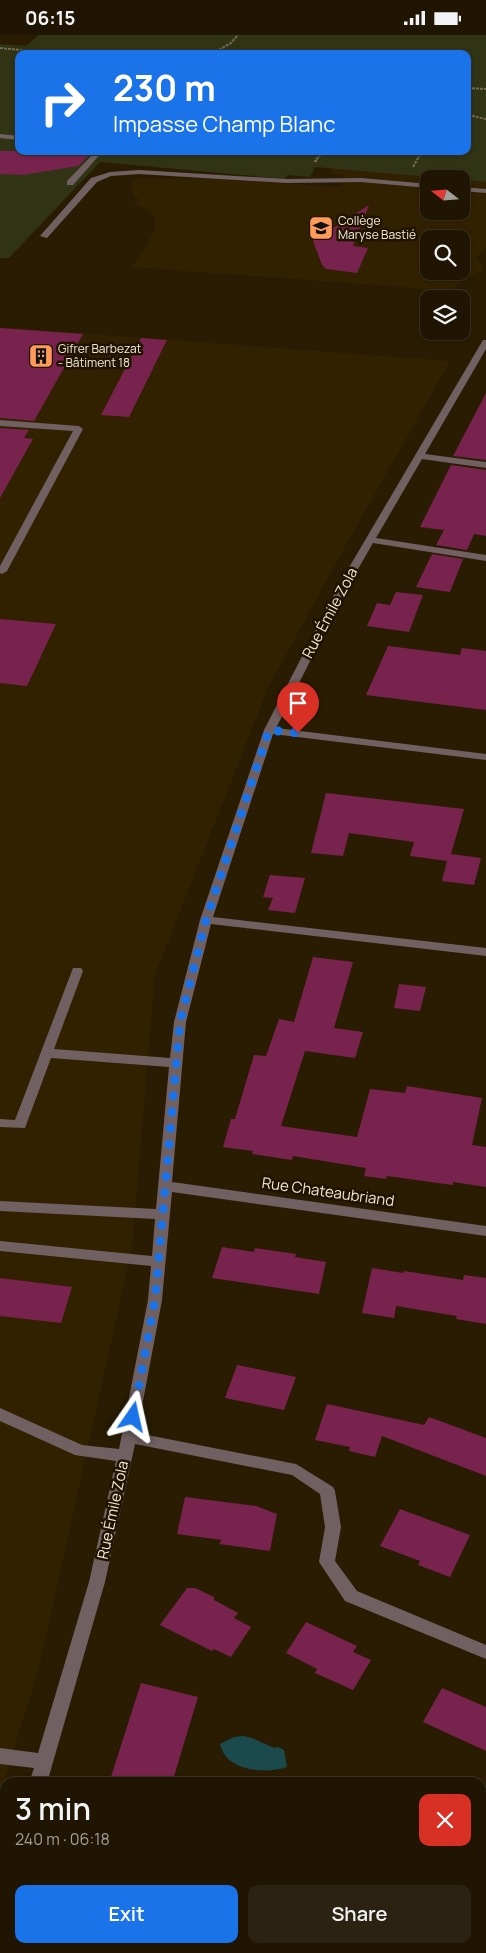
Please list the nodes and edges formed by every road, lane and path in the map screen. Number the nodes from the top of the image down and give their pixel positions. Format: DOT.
graph roads {
  1 [pos="238,35"];
  2 [pos="0,48"];
  3 [pos="20,50"];
  4 [pos="219,50"];
  5 [pos="471,88"];
  6 [pos="486,89"];
  7 [pos="471,116"];
  8 [pos="486,119"];
  9 [pos="0,136"];
  10 [pos="15,138"];
  11 [pos="96,155"];
  12 [pos="70,183"];
  13 [pos="420,185"];
  14 [pos="470,190"];
  15 [pos="486,191"];
  16 [pos="44,236"];
  17 [pos="486,342"];
  18 [pos="0,423"];
  19 [pos="419,456"];
  20 [pos="486,465"];
  21 [pos="369,540"];
  22 [pos="486,558"];
  23 [pos="2,571"];
  24 [pos="269,730"];
  25 [pos="486,757"];
  26 [pos="206,920"];
  27 [pos="486,952"];
  28 [pos="78,971"];
  29 [pos="47,1053"];
  30 [pos="176,1063"];
  31 [pos="0,1123"];
  32 [pos="165,1186"];
  33 [pos="0,1206"];
  34 [pos="163,1214"];
  35 [pos="486,1231"];
  36 [pos="0,1247"];
  37 [pos="158,1262"];
  38 [pos="0,1414"];
  39 [pos="129,1437"];
  40 [pos="125,1456"];
  41 [pos="486,1652"];
  42 [pos="0,1756"];
  43 [pos="44,1763"];
  44 [pos="40,1777"];
  1 -- 4 [label="path"];
  2 -- 3 [label="path"];
  5 -- 6 [label="path"];
  7 -- 8 [label="path"];
  9 -- 10 [label="street"];
  11 -- 12 [label="street"];
  13 -- 16 [label="street"];
  14 -- 15 [label="street"];
  17 -- 19 [label="street, Rue Émile Zola"];
  18 -- 23 [label="street"];
  19 -- 20 [label="street"];
  19 -- 21 [label="street, Rue Émile Zola"];
  21 -- 22 [label="street"];
  21 -- 24 [label="street, Rue Émile Zola"];
  24 -- 25 [label="street"];
  24 -- 26 [label="street, Rue Émile Zola"];
  26 -- 27 [label="street"];
  26 -- 30 [label="street, Rue Émile Zola"];
  28 -- 29 [label="street"];
  29 -- 30 [label="street"];
  29 -- 31 [label="street"];
  30 -- 32 [label="street, Rue Émile Zola"];
  32 -- 34 [label="street, Rue Émile Zola"];
  32 -- 35 [label="street, Rue Chateaubriand"];
  33 -- 34 [label="street"];
  34 -- 37 [label="street, Rue Émile Zola"];
  36 -- 37 [label="street"];
  37 -- 39 [label="street, Rue Émile Zola"];
  38 -- 40 [label="street"];
  39 -- 40 [label="street, Rue Émile Zola"];
  39 -- 41 [label="street"];
  40 -- 43 [label="street, Rue Émile Zola"];
  42 -- 43 [label="street"];
  43 -- 44 [label="street, Rue Émile Zola"];
}
